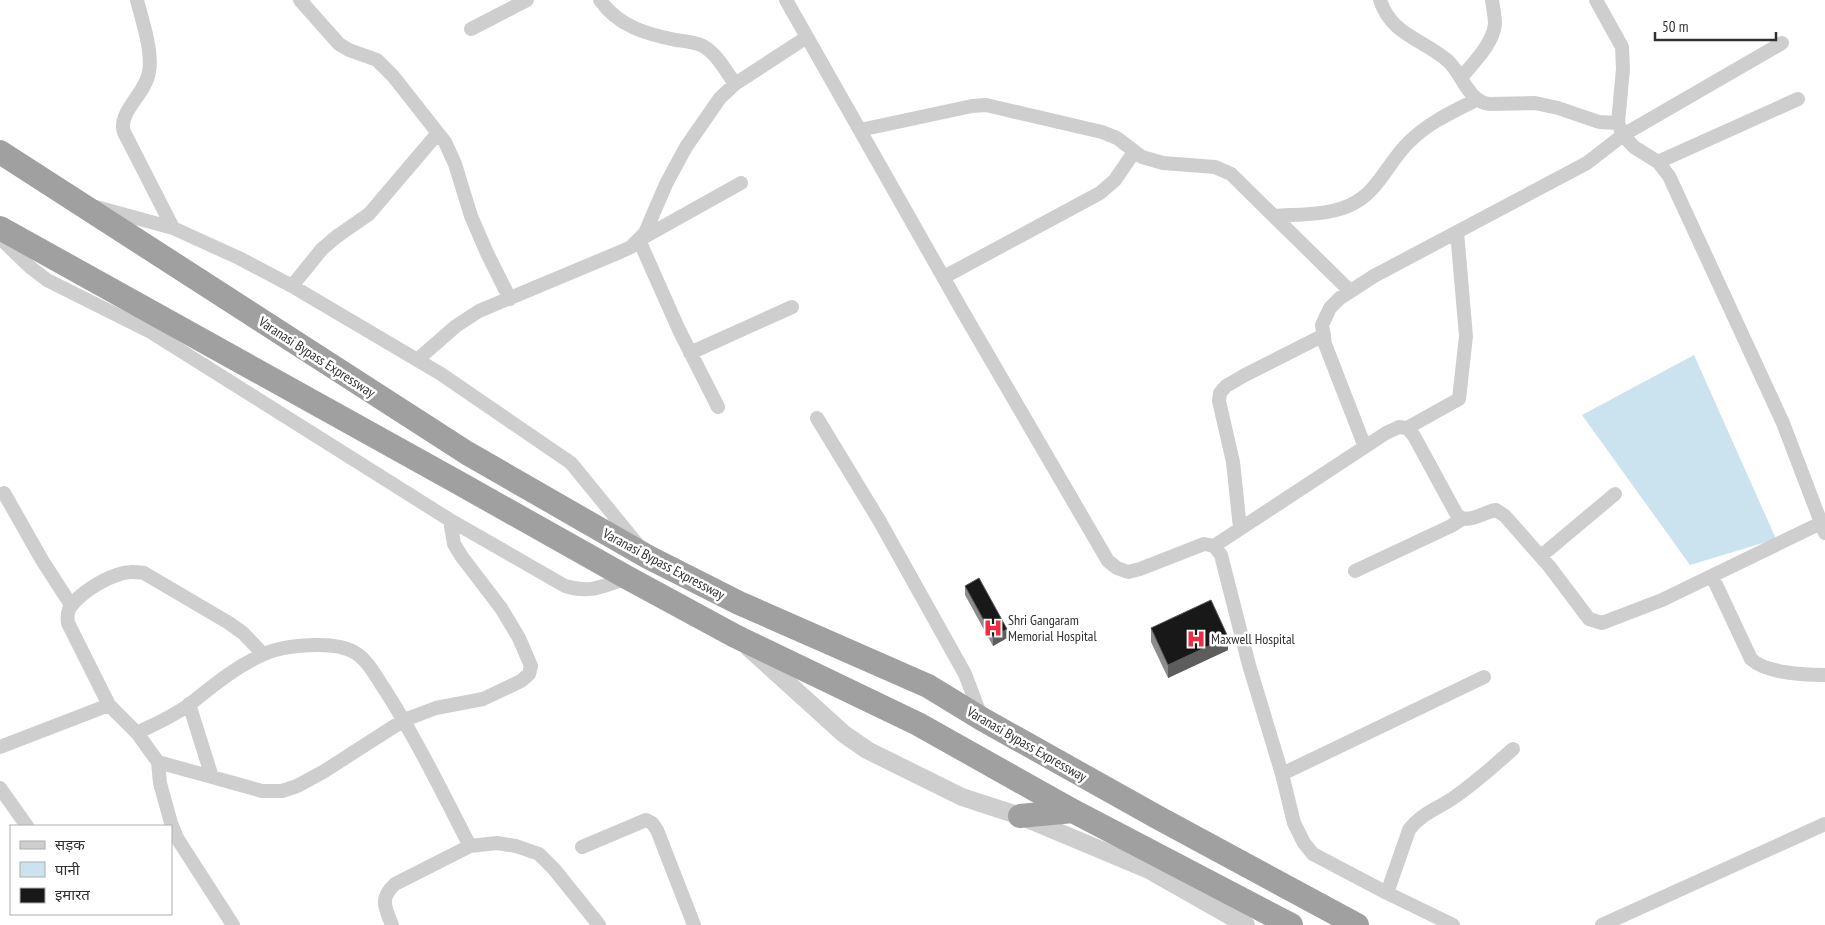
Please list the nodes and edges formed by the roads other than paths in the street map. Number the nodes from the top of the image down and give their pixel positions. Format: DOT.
graph roads {
  1 [pos="137,0"];
  2 [pos="300,0"];
  3 [pos="527,0"];
  4 [pos="600,0"];
  5 [pos="786,0"];
  6 [pos="1380,0"];
  7 [pos="1492,0"];
  8 [pos="1596,0"];
  9 [pos="471,30"];
  10 [pos="807,37"];
  11 [pos="1782,43"];
  12 [pos="1461,78"];
  13 [pos="735,84"];
  14 [pos="1798,99"];
  15 [pos="1476,100"];
  16 [pos="1620,129"];
  17 [pos="860,130"];
  18 [pos="438,133"];
  19 [pos="0,152"];
  20 [pos="1134,152"];
  21 [pos="1658,162"];
  22 [pos="741,184"];
  23 [pos="76,201"];
  24 [pos="1274,216"];
  25 [pos="0,228"];
  26 [pos="173,228"];
  27 [pos="1457,232"];
  28 [pos="0,238"];
  29 [pos="639,240"];
  30 [pos="944,277"];
  31 [pos="292,286"];
  32 [pos="1350,291"];
  33 [pos="510,298"];
  34 [pos="792,308"];
  35 [pos="1324,335"];
  36 [pos="690,353"];
  37 [pos="417,360"];
  38 [pos="718,407"];
  39 [pos="817,418"];
  40 [pos="1407,428"];
  41 [pos="1365,446"];
  42 [pos="4,493"];
  43 [pos="1614,494"];
  44 [pos="1462,519"];
  45 [pos="450,520"];
  46 [pos="1240,528"];
  47 [pos="1823,528"];
  48 [pos="1214,546"];
  49 [pos="1541,556"];
  50 [pos="648,557"];
  51 [pos="1355,571"];
  52 [pos="1712,576"];
  53 [pos="628,578"];
  54 [pos="71,605"];
  55 [pos="736,636"];
  56 [pos="264,654"];
  57 [pos="1825,675"];
  58 [pos="1484,677"];
  59 [pos="189,704"];
  60 [pos="109,705"];
  61 [pos="404,720"];
  62 [pos="982,720"];
  63 [pos="137,733"];
  64 [pos="0,747"];
  65 [pos="1513,749"];
  66 [pos="158,762"];
  67 [pos="1282,774"];
  68 [pos="212,777"];
  69 [pos="0,788"];
  70 [pos="1073,811"];
  71 [pos="1020,816"];
  72 [pos="1825,824"];
  73 [pos="26,825"];
  74 [pos="470,846"];
  75 [pos="582,847"];
  76 [pos="1386,893"];
  77 [pos="233,925"];
  78 [pos="392,925"];
  79 [pos="599,925"];
  80 [pos="694,925"];
  81 [pos="1246,925"];
  82 [pos="1291,925"];
  83 [pos="1357,925"];
  84 [pos="1453,925"];
  85 [pos="1602,925"];
  1 -- 26 [label="street"];
  2 -- 18 [label="street"];
  3 -- 9 [label="street"];
  4 -- 13 [label="street"];
  5 -- 10 [label="street"];
  6 -- 12 [label="street"];
  7 -- 12 [label="street"];
  8 -- 16 [label="street"];
  10 -- 13 [label="street"];
  10 -- 17 [label="street"];
  11 -- 16 [label="street"];
  12 -- 15 [label="street"];
  13 -- 29 [label="street"];
  14 -- 21 [label="street"];
  15 -- 16 [label="street"];
  15 -- 24 [label="street"];
  16 -- 21 [label="street"];
  16 -- 27 [label="street"];
  17 -- 20 [label="street"];
  17 -- 30 [label="street"];
  18 -- 31 [label="street"];
  18 -- 33 [label="street"];
  19 -- 23 [label="highway, Varanasi Bypass Expressway"];
  20 -- 24 [label="street"];
  20 -- 30 [label="street"];
  21 -- 47 [label="street"];
  22 -- 29 [label="street"];
  23 -- 26 [label="street"];
  23 -- 50 [label="highway, Varanasi Bypass Expressway"];
  24 -- 32 [label="street"];
  25 -- 53 [label="highway, Varanasi Bypass Expressway"];
  26 -- 31 [label="street"];
  27 -- 32 [label="street"];
  27 -- 40 [label="street"];
  28 -- 45 [label="street"];
  29 -- 33 [label="street"];
  29 -- 36 [label="street"];
  30 -- 48 [label="street"];
  31 -- 37 [label="street"];
  32 -- 35 [label="street"];
  33 -- 37 [label="street"];
  34 -- 36 [label="street"];
  35 -- 41 [label="street"];
  35 -- 46 [label="street"];
  36 -- 38 [label="street"];
  37 -- 50 [label="street"];
  39 -- 62 [label="street"];
  40 -- 41 [label="street"];
  40 -- 44 [label="street"];
  41 -- 46 [label="street"];
  42 -- 54 [label="street"];
  43 -- 49 [label="street"];
  44 -- 49 [label="street"];
  44 -- 51 [label="street"];
  45 -- 53 [label="street"];
  45 -- 61 [label="street"];
  46 -- 48 [label="street"];
  47 -- 52 [label="street"];
  48 -- 67 [label="street"];
  49 -- 52 [label="street"];
  50 -- 62 [label="highway, Varanasi Bypass Expressway"];
  52 -- 57 [label="street"];
  53 -- 55 [label="highway, Varanasi Bypass Expressway"];
  54 -- 56 [label="street"];
  54 -- 60 [label="street"];
  55 -- 70 [label="highway, Varanasi Bypass Expressway"];
  55 -- 71 [label="street"];
  56 -- 59 [label="street"];
  56 -- 61 [label="street"];
  58 -- 67 [label="street"];
  59 -- 63 [label="street"];
  59 -- 68 [label="street"];
  60 -- 63 [label="street"];
  60 -- 64 [label="street"];
  61 -- 68 [label="street"];
  61 -- 74 [label="street"];
  62 -- 83 [label="highway, Varanasi Bypass Expressway"];
  63 -- 66 [label="street"];
  65 -- 76 [label="street"];
  66 -- 68 [label="street"];
  66 -- 77 [label="street"];
  67 -- 76 [label="street"];
  69 -- 73 [label="street"];
  70 -- 71 [label="highway"];
  70 -- 82 [label="highway, Varanasi Bypass Expressway"];
  71 -- 81 [label="street"];
  72 -- 85 [label="street"];
  74 -- 78 [label="street"];
  74 -- 79 [label="street"];
  75 -- 80 [label="street"];
  76 -- 84 [label="street"];
}
